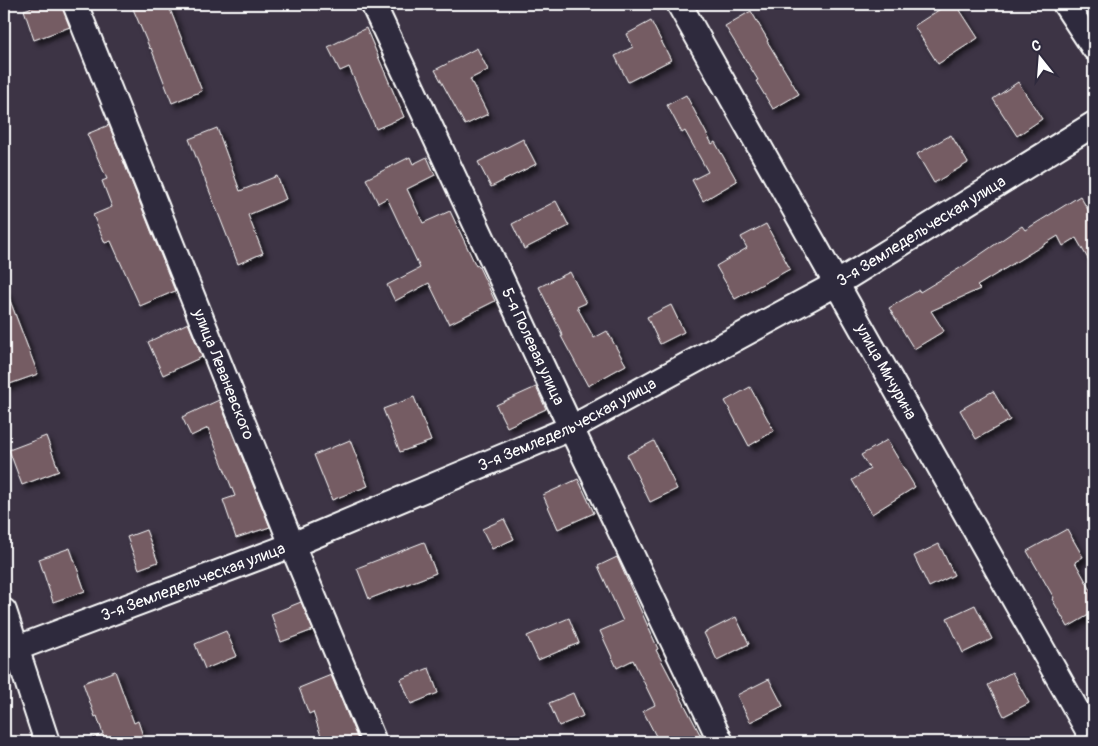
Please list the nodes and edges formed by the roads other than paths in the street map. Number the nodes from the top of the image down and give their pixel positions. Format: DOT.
graph roads {
  1 [pos="75,4"];
  2 [pos="373,4"];
  3 [pos="679,4"];
  4 [pos="1065,4"];
  5 [pos="1094,48"];
  6 [pos="1094,124"];
  7 [pos="836,284"];
  8 [pos="571,428"];
  9 [pos="292,545"];
  10 [pos="4,611"];
  11 [pos="10,651"];
  12 [pos="1094,741"];
  13 [pos="47,742"];
  14 [pos="374,742"];
  15 [pos="721,742"];
  1 -- 9 [label="street, улица Леваневского"];
  2 -- 8 [label="street, 5-я Полевая улица"];
  3 -- 7 [label="street, улица Мичурина"];
  4 -- 5 [label="street"];
  6 -- 7 [label="street, 3-я Земледельческая улица"];
  7 -- 8 [label="street, 3-я Земледельческая улица"];
  7 -- 12 [label="street, улица Мичурина"];
  8 -- 9 [label="street, 3-я Земледельческая улица"];
  8 -- 15 [label="street, 5-я Полевая улица"];
  9 -- 11 [label="street, 3-я Земледельческая улица"];
  9 -- 14 [label="street, улица Леваневского"];
  10 -- 11 [label="street"];
  11 -- 13 [label="street"];
}
